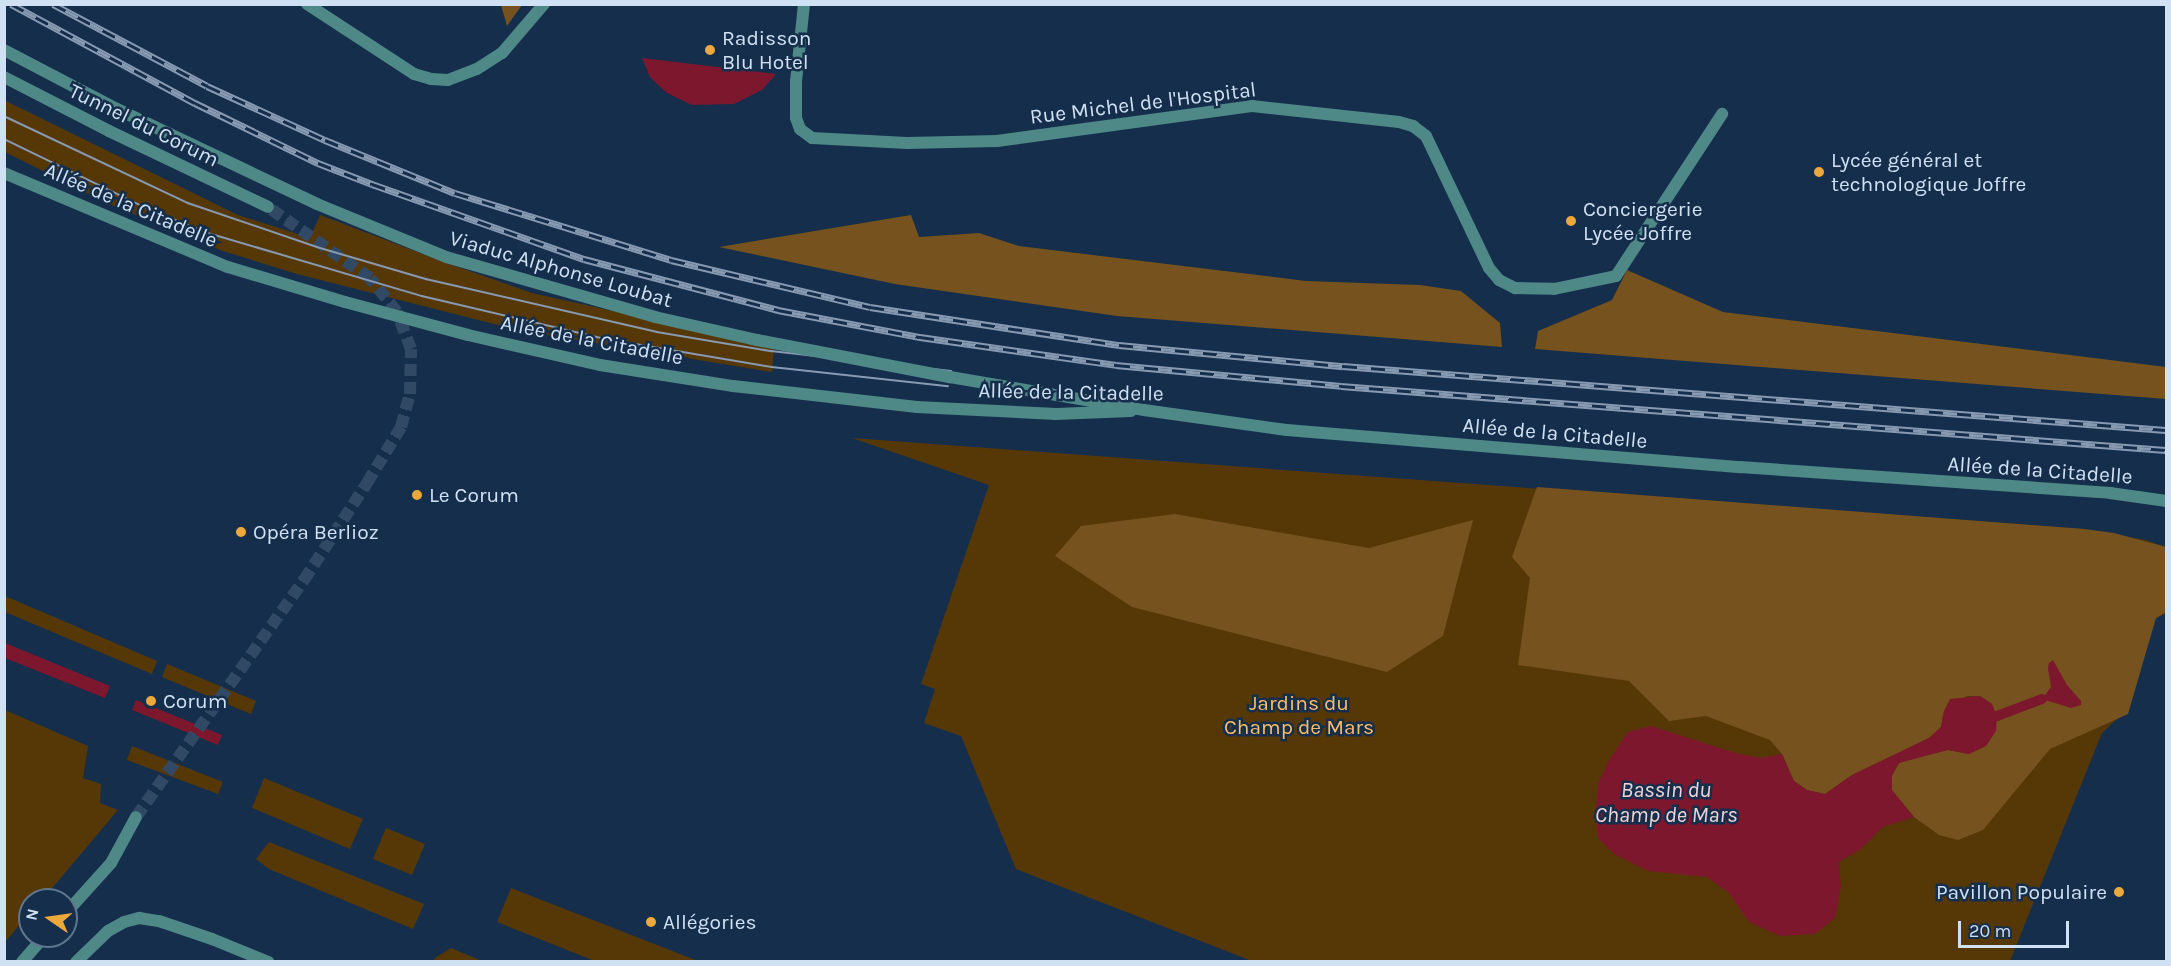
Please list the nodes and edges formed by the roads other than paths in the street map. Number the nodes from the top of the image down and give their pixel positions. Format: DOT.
graph roads {
  1 [pos="307,4"];
  2 [pos="544,4"];
  3 [pos="804,4"];
  4 [pos="4,50"];
  5 [pos="4,77"];
  6 [pos="1722,114"];
  7 [pos="4,173"];
  8 [pos="268,207"];
  9 [pos="1144,410"];
  10 [pos="2166,501"];
  11 [pos="136,817"];
  12 [pos="78,900"];
  13 [pos="34,948"];
  14 [pos="22,962"];
  15 [pos="76,962"];
  16 [pos="268,962"];
  1 -- 2 [label="street"];
  3 -- 6 [label="street, Rue Michel de l'Hospital"];
  4 -- 9 [label="street, Viaduc Alphonse Loubat, bridge"];
  5 -- 8 [label="street, Tunnel du Corum"];
  7 -- 9 [label="street, Allée de la Citadelle"];
  9 -- 10 [label="street, Allée de la Citadelle"];
  11 -- 12 [label="street"];
  13 -- 14 [label="street"];
  15 -- 16 [label="street"];
}
